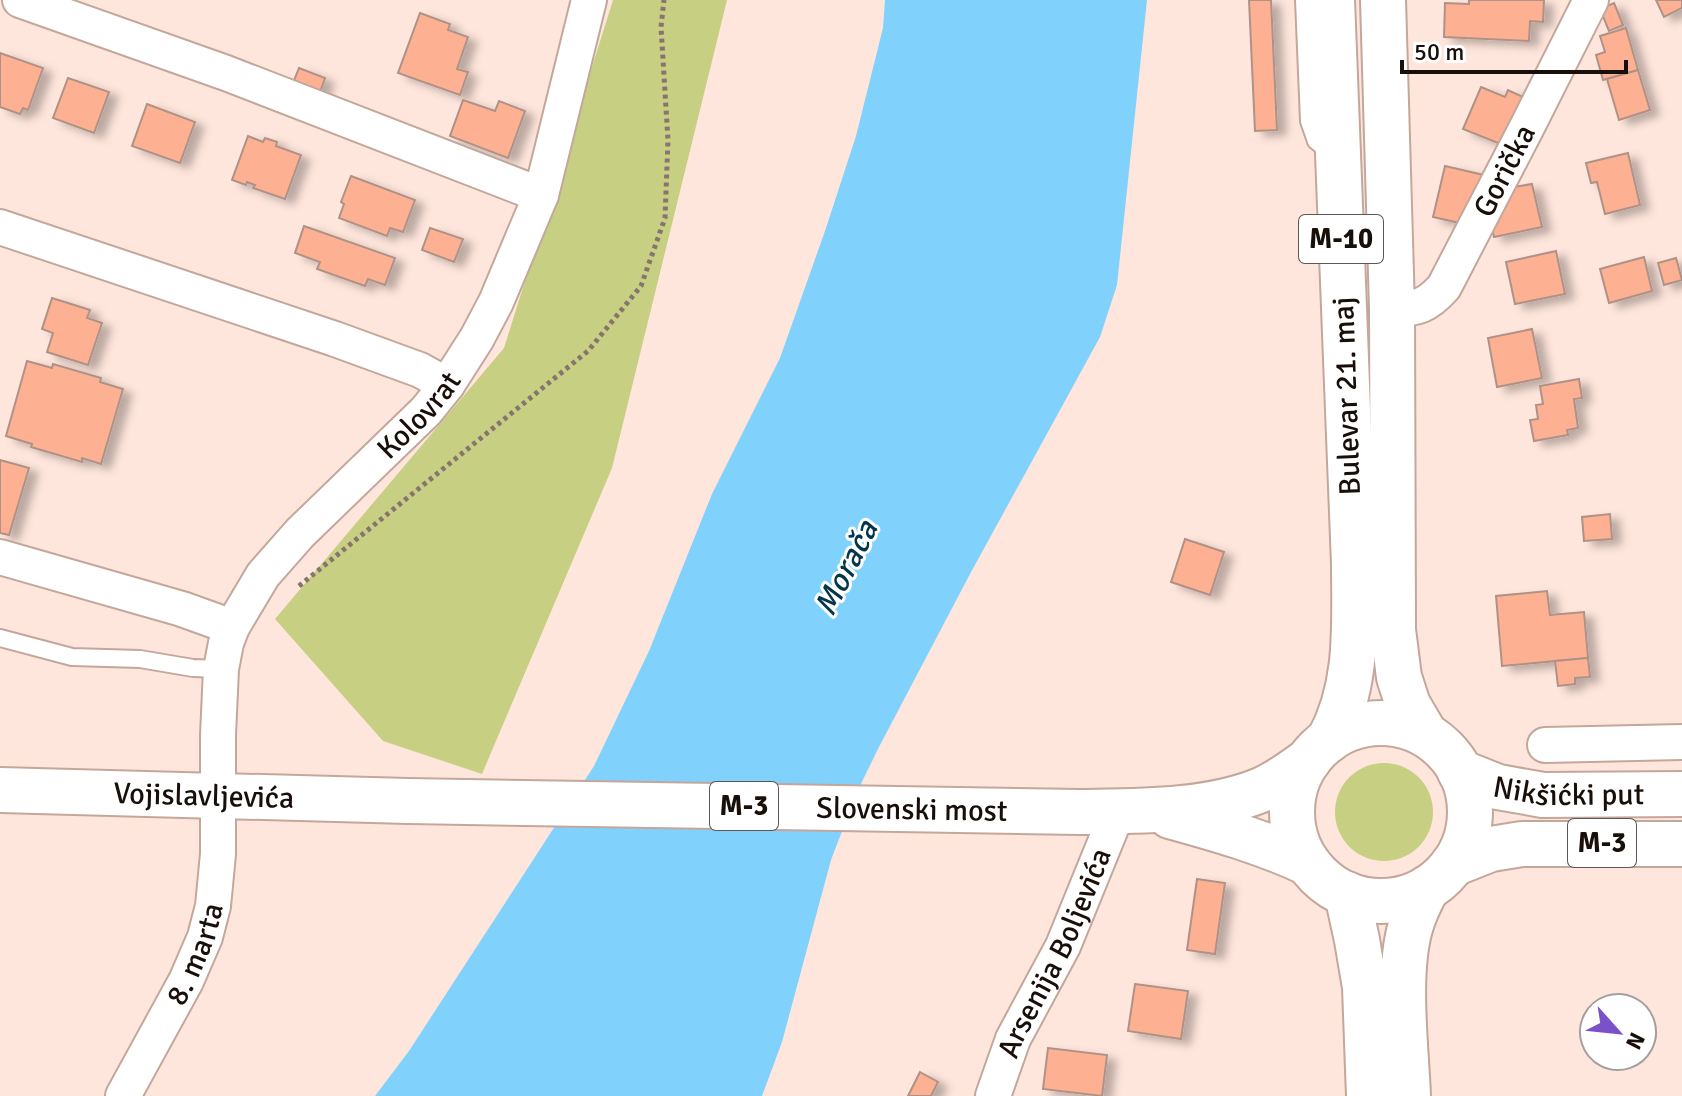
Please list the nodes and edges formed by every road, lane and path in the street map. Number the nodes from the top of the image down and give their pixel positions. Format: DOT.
graph roads {
  1 [pos="20,0"];
  2 [pos="589,0"];
  3 [pos="664,0"];
  4 [pos="1304,0"];
  5 [pos="1332,0"];
  6 [pos="1383,0"];
  7 [pos="1591,0"];
  8 [pos="1338,157"];
  9 [pos="541,195"];
  10 [pos="0,227"];
  11 [pos="1392,308"];
  12 [pos="447,385"];
  13 [pos="0,557"];
  14 [pos="290,593"];
  15 [pos="232,627"];
  16 [pos="0,638"];
  17 [pos="221,669"];
  18 [pos="1425,734"];
  19 [pos="1682,742"];
  20 [pos="1545,745"];
  21 [pos="1319,750"];
  22 [pos="1460,772"];
  23 [pos="0,790"];
  24 [pos="1681,794"];
  25 [pos="218,795"];
  26 [pos="408,801"];
  27 [pos="1117,811"];
  28 [pos="1682,844"];
  29 [pos="1308,863"];
  30 [pos="1440,876"];
  31 [pos="1347,894"];
  32 [pos="123,1096"];
  33 [pos="993,1096"];
  34 [pos="1369,1096"];
  35 [pos="1408,1096"];
  1 -- 9 [label="street"];
  2 -- 9 [label="street, Kolovrat"];
  3 -- 14 [label="path"];
  4 -- 8 [label="lane"];
  5 -- 8 [label="main road, Bulevar 21. maj / M-10"];
  6 -- 11 [label="main road, Bulevar 21. maj / M-10"];
  7 -- 11 [label="street, Gorička"];
  8 -- 21 [label="main road, Bulevar 21. maj / M-10"];
  9 -- 12 [label="street, Kolovrat"];
  10 -- 12 [label="street"];
  11 -- 18 [label="main road, Bulevar 21. maj / M-10"];
  12 -- 15 [label="street, Kolovrat"];
  13 -- 15 [label="street"];
  15 -- 17 [label="street, Kolovrat"];
  16 -- 17 [label="lane"];
  17 -- 25 [label="street, Kolovrat"];
  18 -- 21 [label="main road, M-3"];
  18 -- 22 [label="main road, M-3"];
  19 -- 20 [label="street"];
  19 -- 24 [label="street"];
  21 -- 27 [label="main road, M-3"];
  21 -- 29 [label="main road, M-3"];
  22 -- 24 [label="main road, Nikšićki put / M-3"];
  22 -- 30 [label="main road, M-3"];
  23 -- 25 [label="main road, Vojislavljevića / M-3"];
  25 -- 26 [label="main road, Vojislavljevića / M-3"];
  25 -- 32 [label="street, 8. marta"];
  26 -- 27 [label="main road, Slovenski most / M-3"];
  27 -- 29 [label="main road, M-3"];
  27 -- 33 [label="street, Arsenija Boljevića"];
  28 -- 30 [label="main road, Nikšićki put / M-3"];
  29 -- 31 [label="main road, M-3"];
  30 -- 31 [label="main road, M-3"];
  30 -- 35 [label="main road"];
  31 -- 34 [label="main road"];
}
